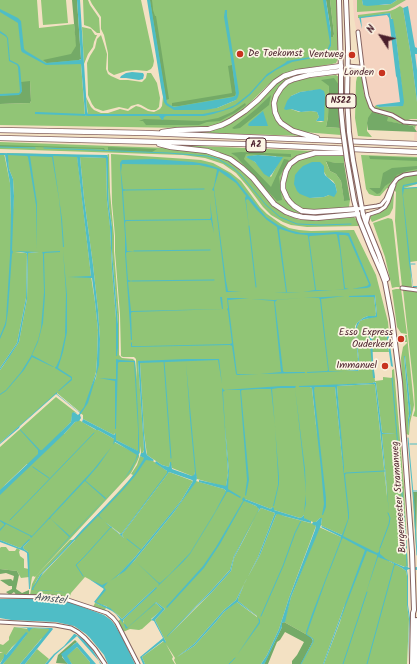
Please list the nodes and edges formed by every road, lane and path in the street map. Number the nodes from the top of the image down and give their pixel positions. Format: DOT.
graph roads {
  1 [pos="340,0"];
  2 [pos="346,0"];
  3 [pos="358,32"];
  4 [pos="354,36"];
  5 [pos="358,39"];
  6 [pos="348,66"];
  7 [pos="341,68"];
  8 [pos="362,68"];
  9 [pos="348,71"];
  10 [pos="416,123"];
  11 [pos="0,130"];
  12 [pos="146,133"];
  13 [pos="0,138"];
  14 [pos="323,140"];
  15 [pos="148,142"];
  16 [pos="417,144"];
  17 [pos="365,150"];
  18 [pos="417,152"];
  19 [pos="417,173"];
  20 [pos="400,177"];
  21 [pos="360,212"];
  22 [pos="368,215"];
  23 [pos="366,223"];
  24 [pos="402,288"];
  25 [pos="417,290"];
  26 [pos="400,382"];
  27 [pos="0,596"];
  28 [pos="414,610"];
  29 [pos="0,622"];
  30 [pos="105,664"];
  31 [pos="138,664"];
  32 [pos="412,664"];
  33 [pos="416,664"];
  1 -- 7 [label="main road, Burgemeester Stramanweg"];
  2 -- 6 [label="main road, Burgemeester Stramanweg"];
  3 -- 5 [label="street"];
  4 -- 5 [label="street"];
  5 -- 8 [label="street"];
  6 -- 7 [label="main road"];
  6 -- 8 [label="street"];
  6 -- 9 [label="main road, Burgemeester Stramanweg / N522"];
  7 -- 9 [label="main road"];
  7 -- 12 [label="highway, A2"];
  7 -- 14 [label="highway, A2"];
  7 -- 21 [label="main road, Burgemeester Stramanweg / N522, bridge"];
  8 -- 9 [label="street"];
  8 -- 10 [label="street"];
  9 -- 21 [label="main road, Burgemeester Stramanweg / N522, bridge"];
  11 -- 12 [label="highway, A2"];
  12 -- 14 [label="highway, A2"];
  13 -- 15 [label="highway, A2"];
  14 -- 16 [label="highway, A2"];
  15 -- 17 [label="highway, A2"];
  15 -- 21 [label="highway, A2"];
  17 -- 18 [label="highway, A2"];
  17 -- 21 [label="highway, A2"];
  19 -- 20 [label="street"];
  20 -- 21 [label="street"];
  20 -- 22 [label="street"];
  21 -- 22 [label="street"];
  21 -- 23 [label="main road, Burgemeester Stramanweg / N522"];
  21 -- 26 [label="main road, Burgemeester Stramanweg / N522"];
  22 -- 23 [label="main road"];
  23 -- 26 [label="main road, Burgemeester Stramanweg / N522"];
  24 -- 25 [label="street"];
  26 -- 28 [label="main road, Burgemeester Stramanweg / N522"];
  27 -- 31 [label="street"];
  28 -- 32 [label="main road, Burgemeester Stramanweg / N522"];
  28 -- 33 [label="main road, Burgemeester Stramanweg / N522"];
  29 -- 30 [label="street"];
}
